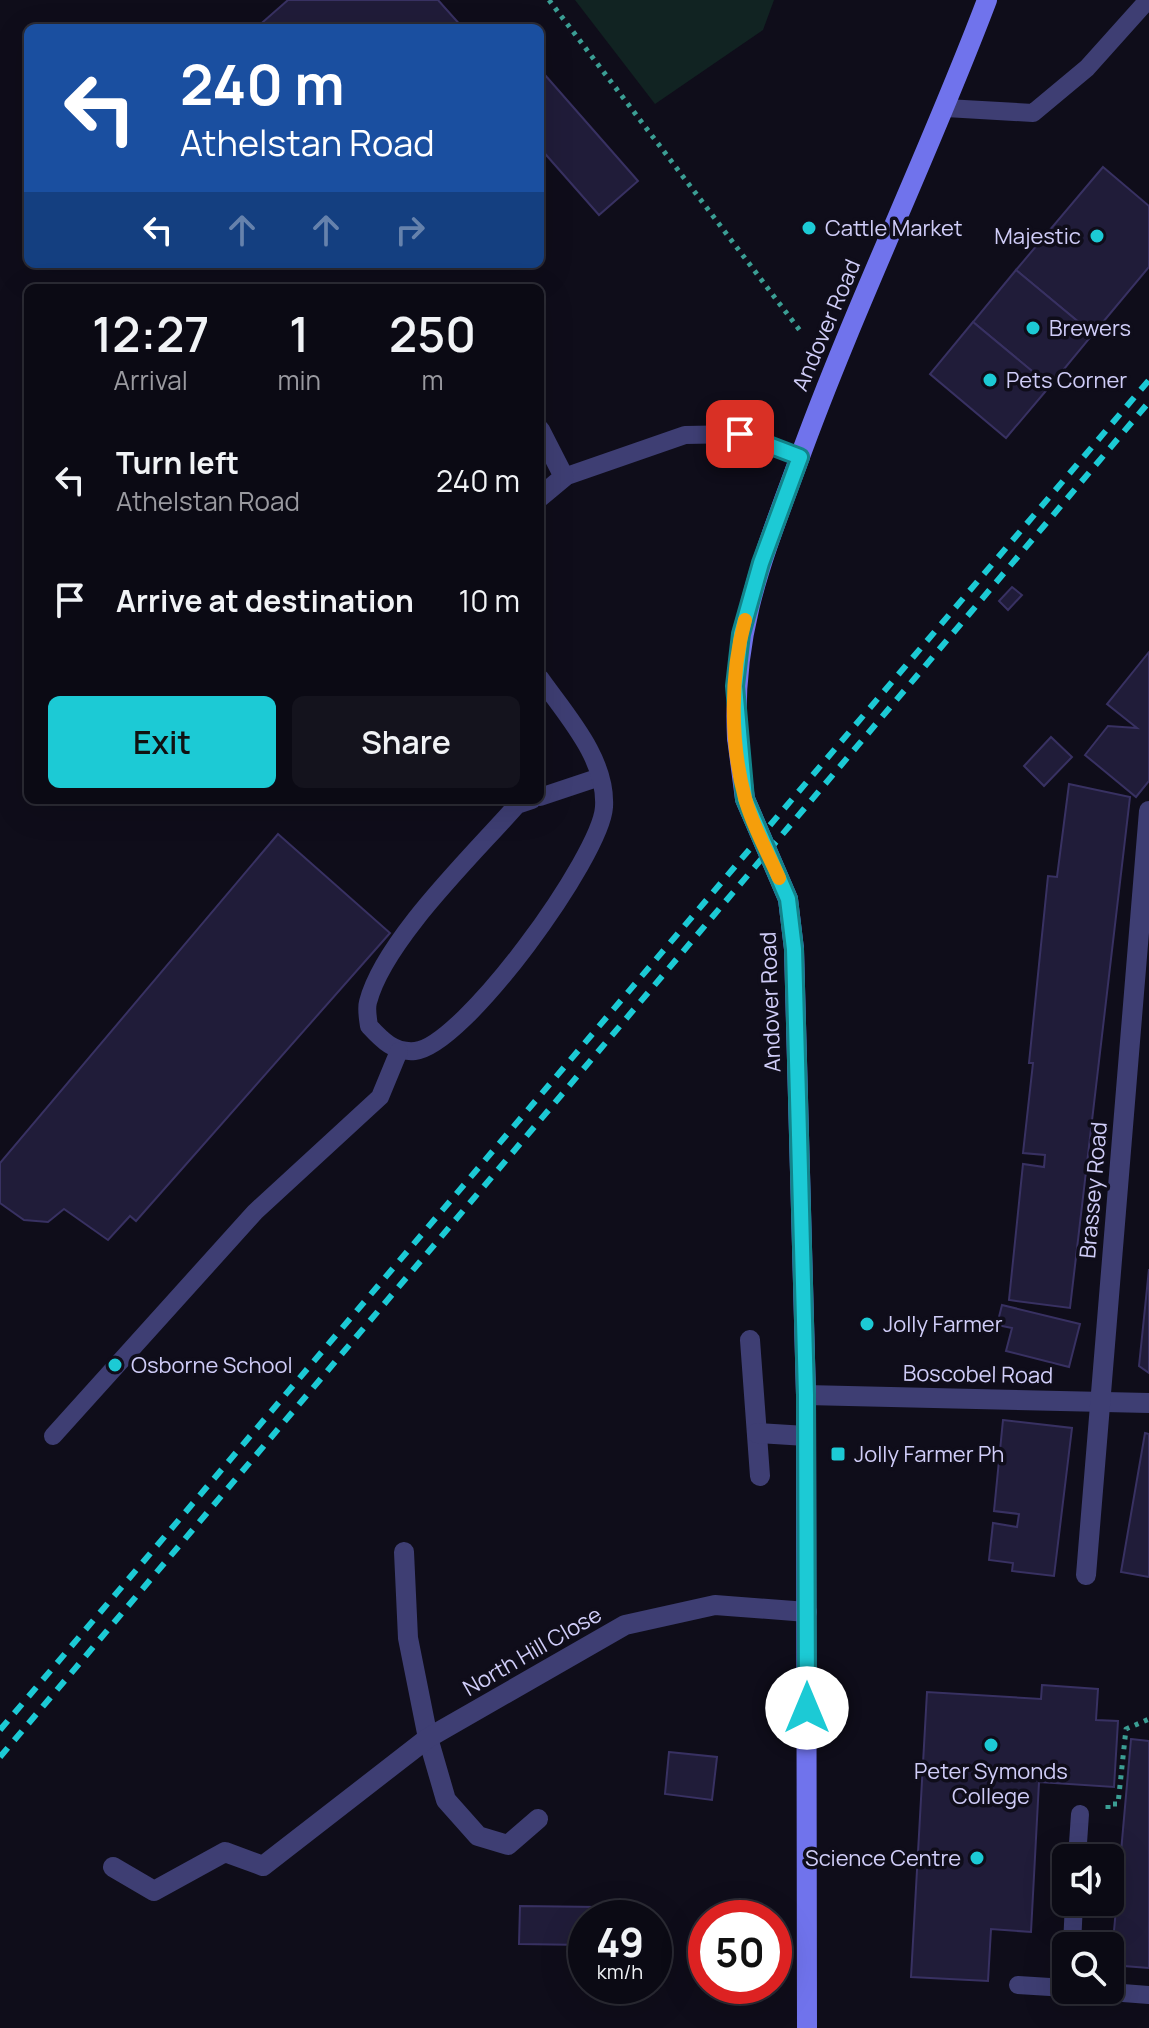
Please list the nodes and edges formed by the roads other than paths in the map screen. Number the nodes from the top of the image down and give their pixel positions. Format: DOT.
graph roads {
  1 [pos="987,0"];
  2 [pos="1148,0"];
  3 [pos="946,108"];
  4 [pos="544,438"];
  5 [pos="800,457"];
  6 [pos="564,477"];
  7 [pos="544,494"];
  8 [pos="544,684"];
  9 [pos="600,777"];
  10 [pos="544,796"];
  11 [pos="520,804"];
  12 [pos="1149,811"];
  13 [pos="399,1051"];
  14 [pos="750,1340"];
  15 [pos="806,1395"];
  16 [pos="1100,1400"];
  17 [pos="1149,1403"];
  18 [pos="757,1433"];
  19 [pos="53,1436"];
  20 [pos="806,1436"];
  21 [pos="760,1476"];
  22 [pos="404,1552"];
  23 [pos="1086,1575"];
  24 [pos="807,1612"];
  25 [pos="428,1738"];
  26 [pos="1080,1814"];
  27 [pos="538,1819"];
  28 [pos="1078,1844"];
  29 [pos="113,1867"];
  30 [pos="1018,1985"];
  31 [pos="1052,1987"];
  32 [pos="1124,1993"];
  33 [pos="1149,1995"];
  34 [pos="807,2028"];
  1 -- 3 [label="main road, Andover Road"];
  2 -- 3 [label="lane"];
  3 -- 5 [label="main road, Andover Road"];
  4 -- 6 [label="street"];
  5 -- 6 [label="lane"];
  5 -- 15 [label="main road, Andover Road, bridge"];
  6 -- 7 [label="street"];
  8 -- 9 [label="lane"];
  9 -- 10 [label="lane"];
  9 -- 13 [label="lane"];
  11 -- 13 [label="lane"];
  12 -- 16 [label="street, Brassey Road"];
  13 -- 19 [label="lane"];
  14 -- 18 [label="street"];
  15 -- 16 [label="street, Boscobel Road"];
  15 -- 20 [label="main road, Andover Road"];
  16 -- 17 [label="street, Boscobel Road"];
  16 -- 23 [label="street, Brassey Road"];
  18 -- 20 [label="street"];
  18 -- 21 [label="street"];
  20 -- 24 [label="main road, Andover Road"];
  22 -- 25 [label="street"];
  24 -- 25 [label="street, North Hill Close"];
  24 -- 34 [label="main road, Andover Road"];
  25 -- 27 [label="street"];
  25 -- 29 [label="street, North Hill Close"];
  26 -- 28 [label="lane"];
  30 -- 31 [label="lane"];
  32 -- 33 [label="lane"];
}
